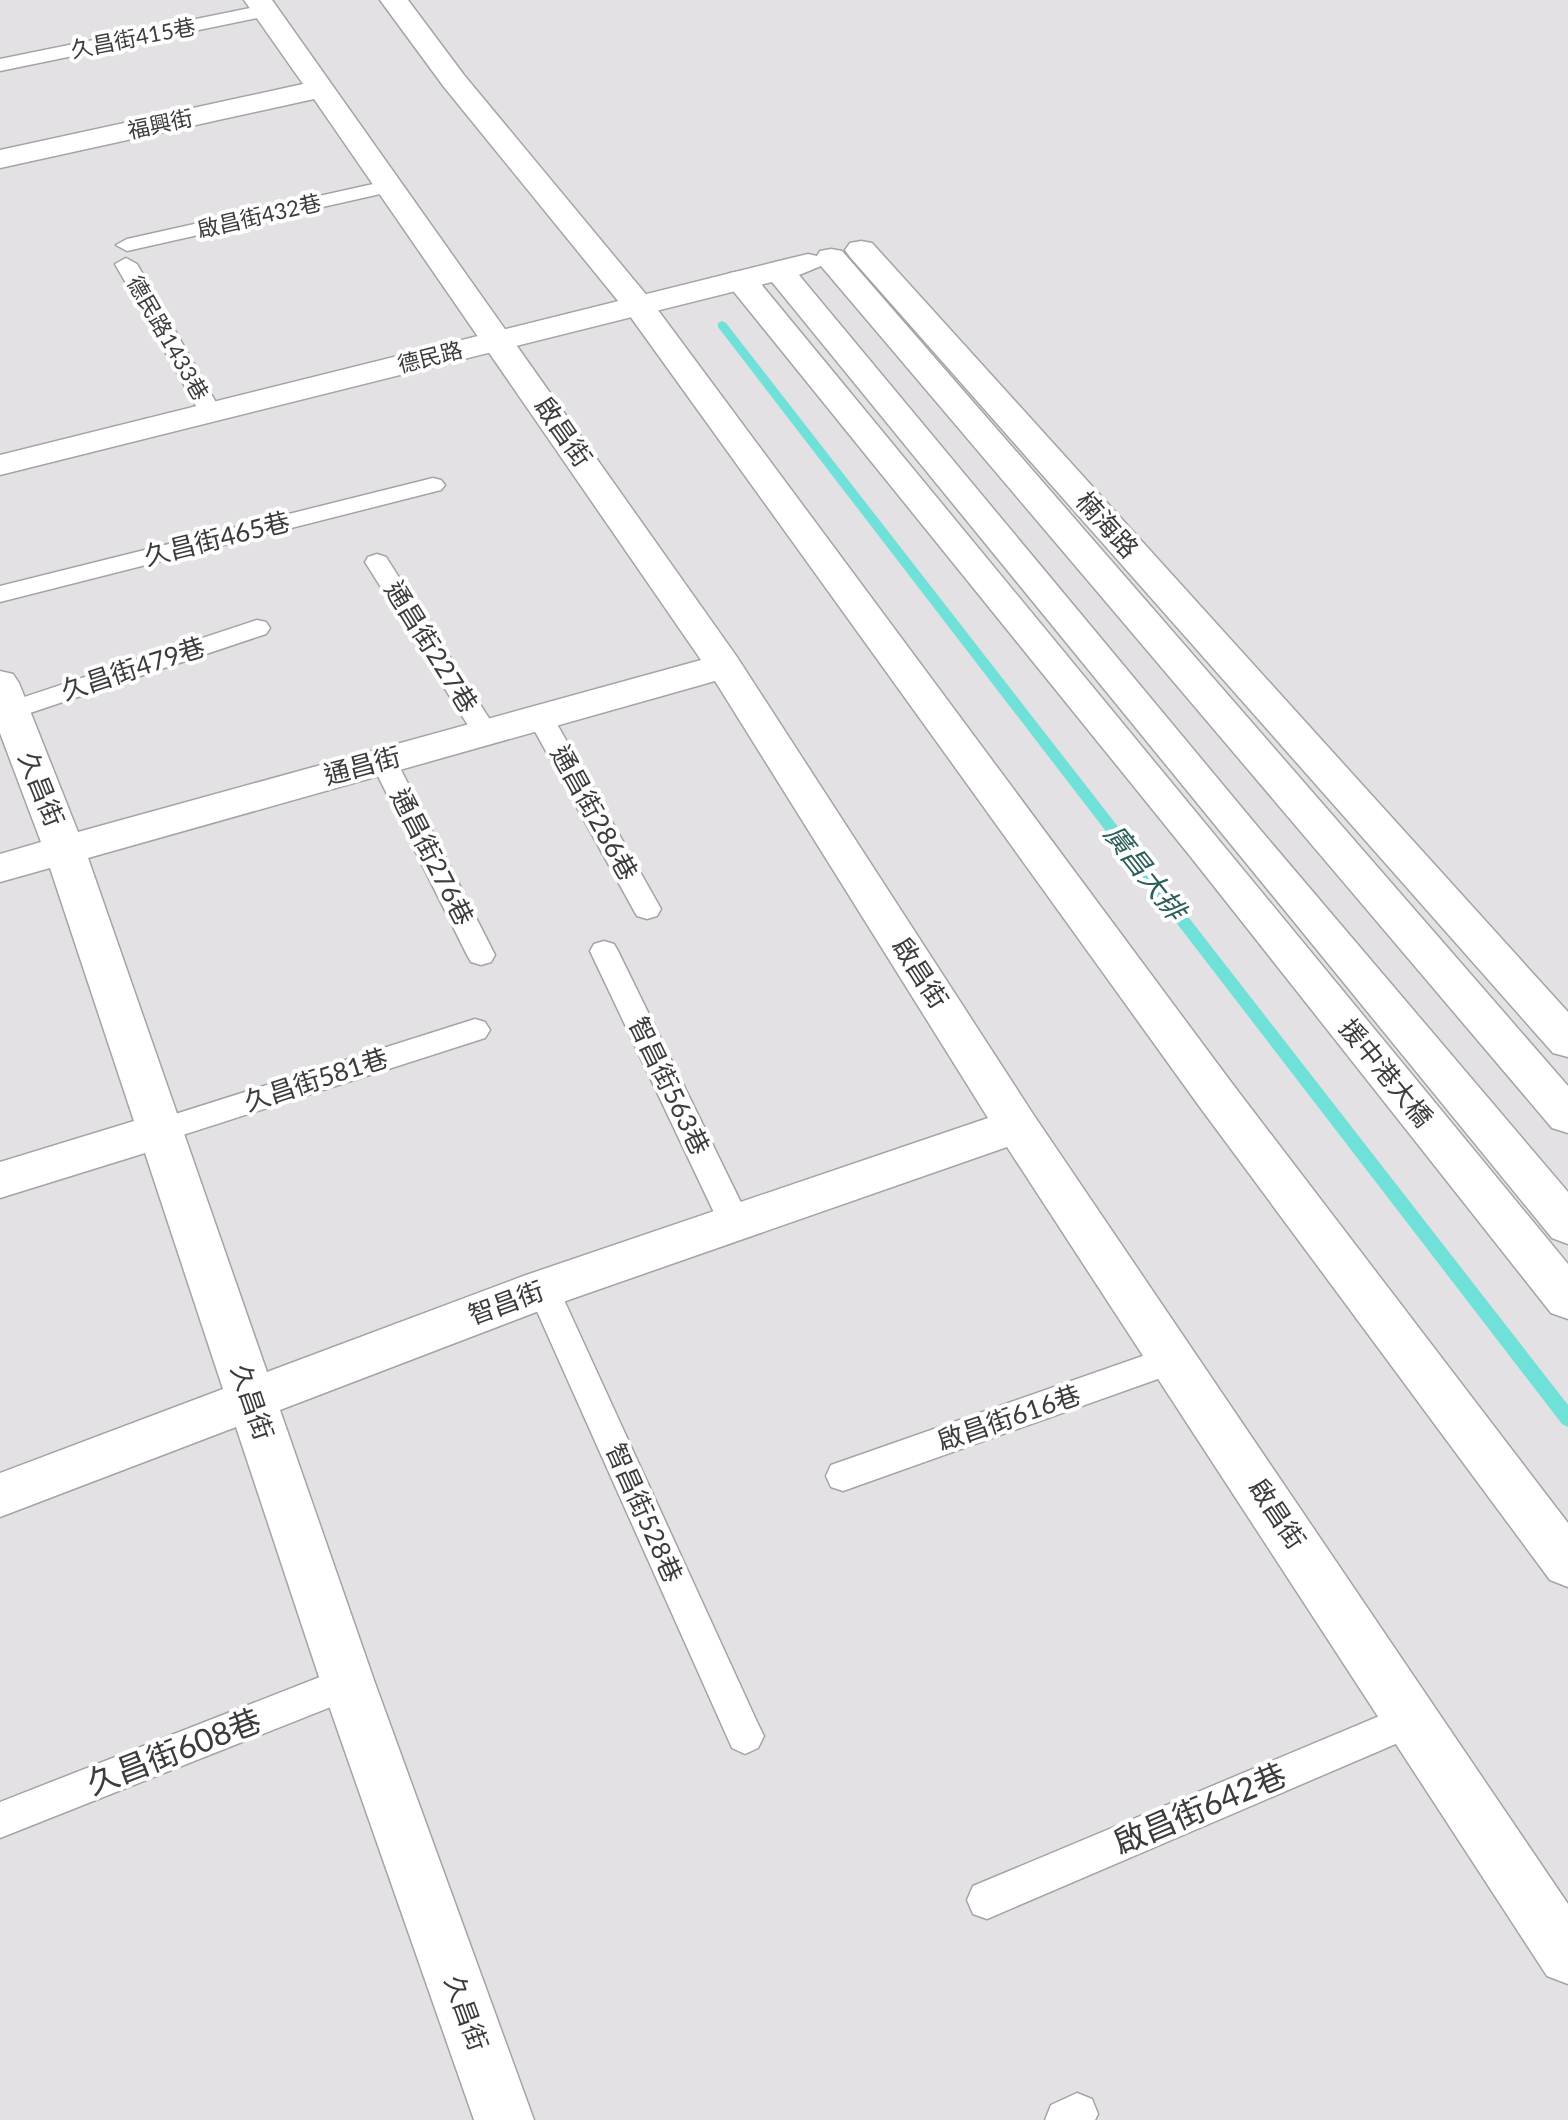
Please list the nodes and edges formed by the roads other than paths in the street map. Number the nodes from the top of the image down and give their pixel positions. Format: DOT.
graph roads {
  1 [pos="394,0"];
  2 [pos="262,6"];
  3 [pos="0,65"];
  4 [pos="320,89"];
  5 [pos="0,159"];
  6 [pos="391,186"];
  7 [pos="126,254"];
  8 [pos="846,254"];
  9 [pos="779,270"];
  10 [pos="741,280"];
  11 [pos="638,305"];
  12 [pos="499,340"];
  13 [pos="211,413"];
  14 [pos="0,465"];
  15 [pos="433,485"];
  16 [pos="377,562"];
  17 [pos="0,594"];
  18 [pos="257,628"];
  19 [pos="724,666"];
  20 [pos="5,697"];
  21 [pos="540,717"];
  22 [pos="485,732"];
  23 [pos="383,760"];
  24 [pos="1224,842"];
  25 [pos="64,848"];
  26 [pos="0,868"];
  27 [pos="647,909"];
  28 [pos="604,951"];
  29 [pos="481,955"];
  30 [pos="475,1030"];
  31 [pos="1568,1041"];
  32 [pos="1568,1116"];
  33 [pos="1017,1126"];
  34 [pos="158,1131"];
  35 [pos="0,1180"];
  36 [pos="734,1221"];
  37 [pos="1568,1225"];
  38 [pos="543,1289"];
  39 [pos="1568,1299"];
  40 [pos="1174,1359"];
  41 [pos="251,1399"];
  42 [pos="843,1476"];
  43 [pos="0,1495"];
  44 [pos="1568,1564"];
  45 [pos="348,1683"];
  46 [pos="1413,1719"];
  47 [pos="745,1736"];
  48 [pos="0,1820"];
  49 [pos="987,1900"];
  50 [pos="1568,1955"];
  51 [pos="504,2120"];
  1 -- 11 [label="street"];
  2 -- 3 [label="lane, 久昌街415巷"];
  2 -- 4 [label="street, 啟昌街"];
  4 -- 5 [label="street, 福興街"];
  4 -- 6 [label="street, 啟昌街"];
  6 -- 7 [label="lane, 啟昌街432巷"];
  6 -- 12 [label="street, 啟昌街"];
  7 -- 13 [label="lane, 德民路1433巷"];
  8 -- 9 [label="street, 德民路"];
  8 -- 31 [label="street, 楠海路"];
  8 -- 32 [label="street, 楠海路"];
  9 -- 10 [label="street, 德民路"];
  9 -- 24 [label="street"];
  10 -- 11 [label="street, 德民路"];
  10 -- 24 [label="street"];
  11 -- 12 [label="street, 德民路"];
  11 -- 44 [label="street"];
  12 -- 13 [label="street, 德民路"];
  12 -- 19 [label="street, 啟昌街"];
  13 -- 14 [label="street, 德民路"];
  15 -- 17 [label="lane, 久昌街465巷"];
  16 -- 22 [label="lane, 通昌街227巷"];
  18 -- 20 [label="lane, 久昌街479巷"];
  19 -- 21 [label="street, 通昌街"];
  19 -- 33 [label="street, 啟昌街"];
  20 -- 25 [label="street, 久昌街"];
  21 -- 22 [label="street, 通昌街"];
  21 -- 27 [label="lane, 通昌街286巷"];
  22 -- 23 [label="street, 通昌街"];
  23 -- 25 [label="street, 通昌街"];
  23 -- 29 [label="lane, 通昌街276巷"];
  24 -- 37 [label="street, 援中港大橋"];
  24 -- 39 [label="street, 援中港大橋"];
  25 -- 26 [label="street, 通昌街"];
  25 -- 34 [label="street, 久昌街"];
  28 -- 36 [label="lane, 智昌街563巷"];
  30 -- 34 [label="lane, 久昌街581巷"];
  33 -- 36 [label="street, 智昌街"];
  33 -- 40 [label="street, 啟昌街"];
  34 -- 35 [label="street"];
  34 -- 41 [label="street, 久昌街"];
  36 -- 38 [label="street, 智昌街"];
  38 -- 41 [label="street, 智昌街"];
  38 -- 47 [label="lane, 智昌街528巷"];
  40 -- 42 [label="lane, 啟昌街616巷"];
  40 -- 46 [label="street, 啟昌街"];
  41 -- 43 [label="street, 智昌街"];
  41 -- 45 [label="street, 久昌街"];
  45 -- 48 [label="lane, 久昌街608巷"];
  45 -- 51 [label="street, 久昌街"];
  46 -- 49 [label="lane, 啟昌街642巷"];
  46 -- 50 [label="street, 啟昌街"];
}
